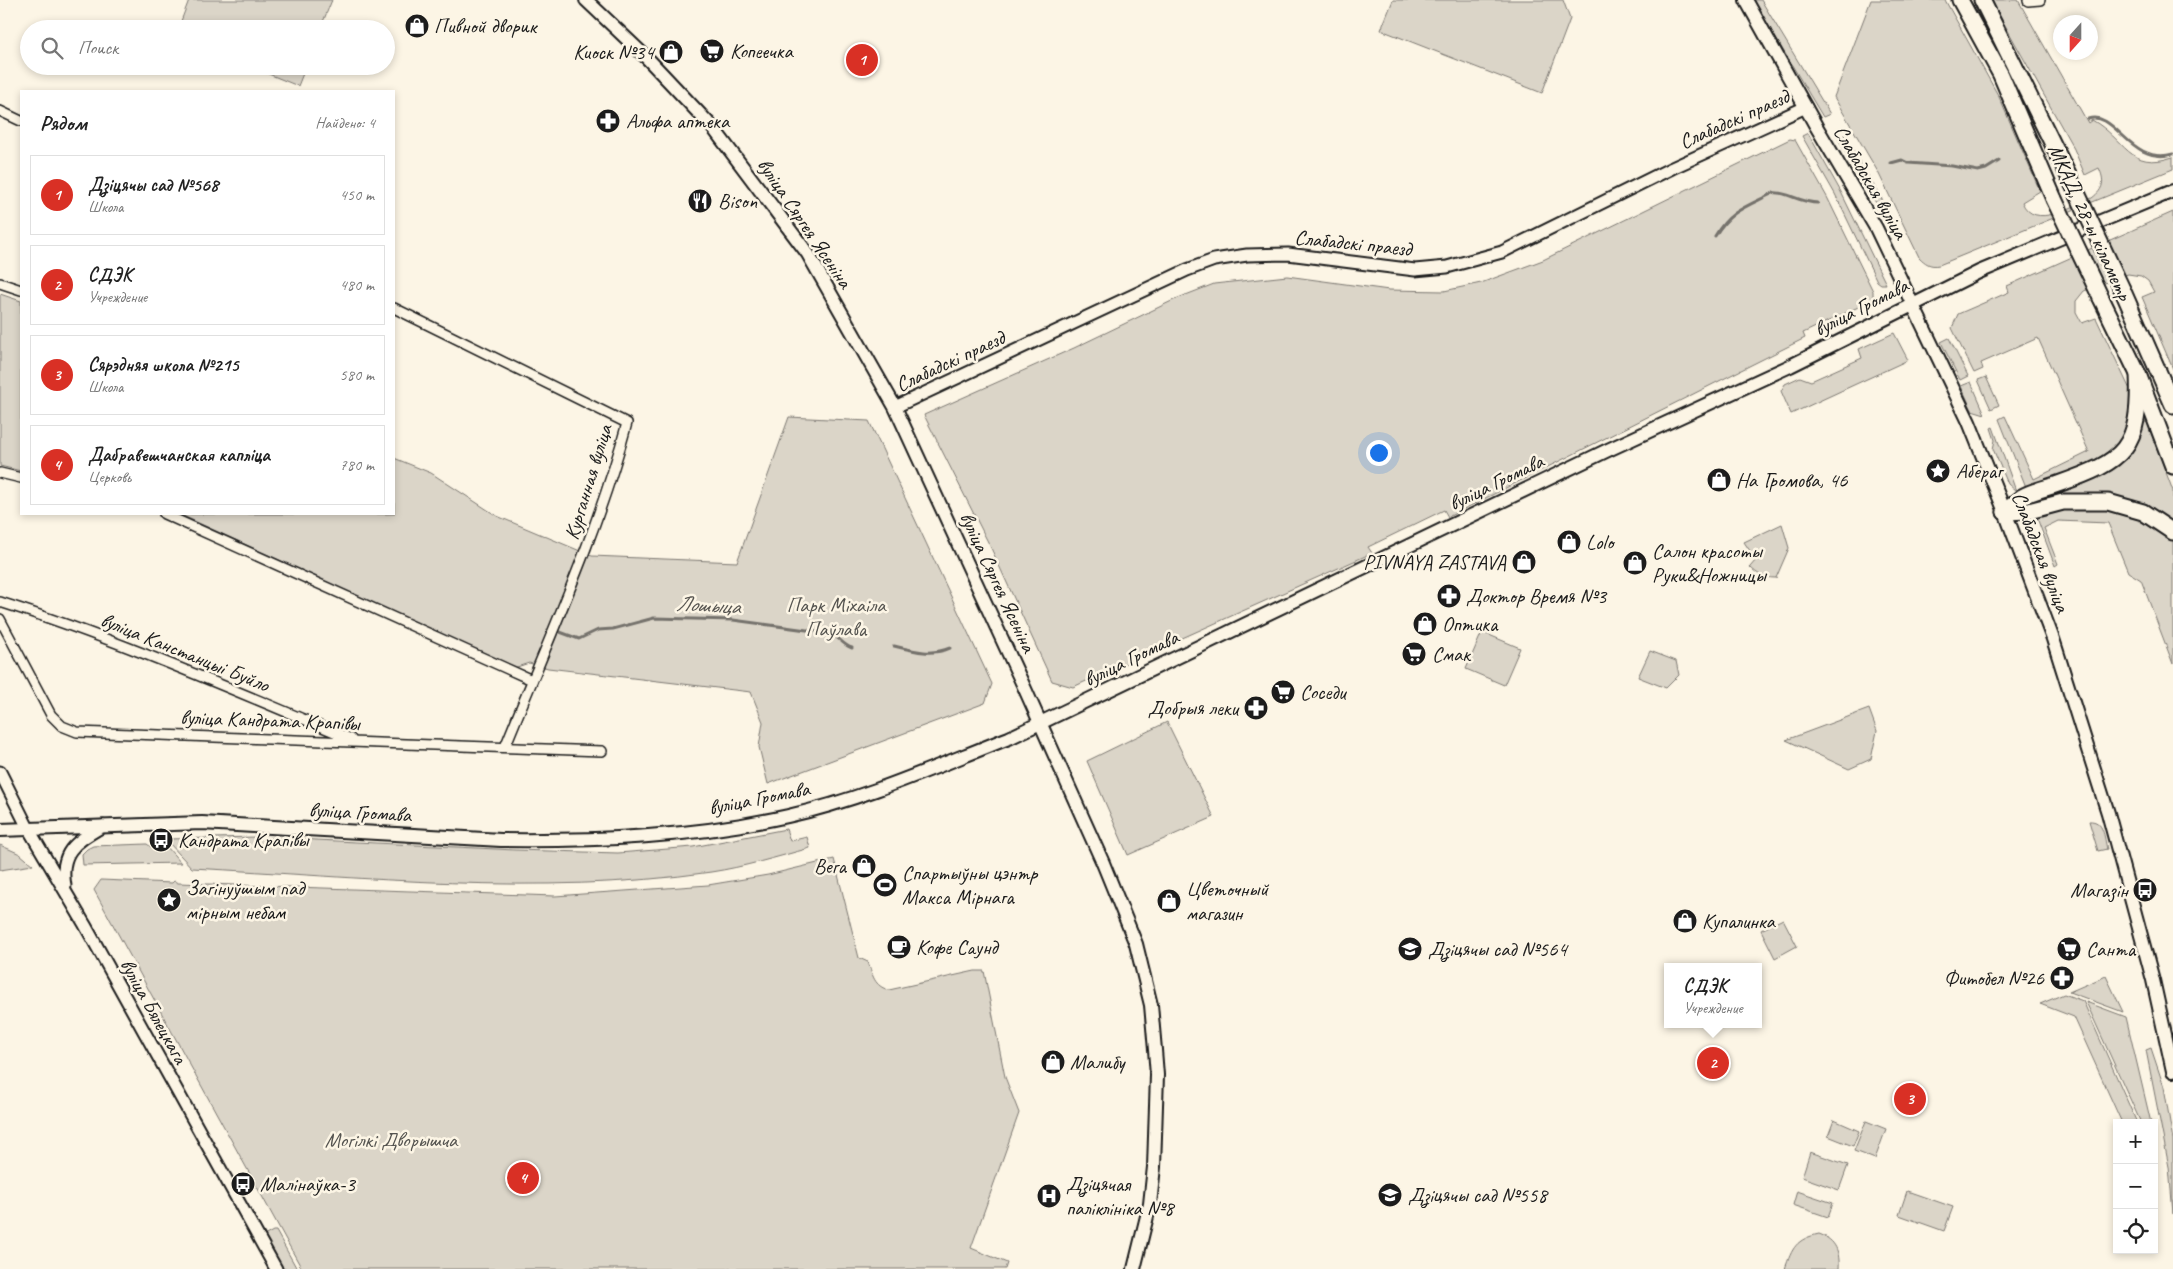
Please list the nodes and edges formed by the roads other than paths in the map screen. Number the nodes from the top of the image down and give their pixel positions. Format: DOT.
graph roads {
  1 [pos="586,0"];
  2 [pos="1746,0"];
  3 [pos="1960,0"];
  4 [pos="1982,0"];
  5 [pos="2040,0"];
  6 [pos="2028,1"];
  7 [pos="1806,107"];
  8 [pos="0,111"];
  9 [pos="20,121"];
  10 [pos="2173,192"];
  11 [pos="0,283"];
  12 [pos="20,290"];
  13 [pos="1913,303"];
  14 [pos="395,308"];
  15 [pos="2138,374"];
  16 [pos="2172,402"];
  17 [pos="895,407"];
  18 [pos="2173,466"];
  19 [pos="0,472"];
  20 [pos="20,478"];
  21 [pos="2004,512"];
  22 [pos="166,515"];
  23 [pos="2173,532"];
  24 [pos="0,603"];
  25 [pos="0,619"];
  26 [pos="532,680"];
  27 [pos="1041,723"];
  28 [pos="356,741"];
  29 [pos="505,747"];
  30 [pos="602,751"];
  31 [pos="0,772"];
  32 [pos="104,826"];
  33 [pos="28,828"];
  34 [pos="0,830"];
  35 [pos="65,890"];
  36 [pos="2173,1071"];
  37 [pos="276,1269"];
  38 [pos="1134,1269"];
  1 -- 17 [label="main road, вуліца Сяргея Ясеніна"];
  2 -- 7 [label="main road, Слабадская вуліца"];
  3 -- 15 [label="highway, МКАД, 28-ы кіламетр, bridge"];
  4 -- 16 [label="highway, МКАД, 28-ы кіламетр, bridge"];
  5 -- 6 [label="street"];
  7 -- 13 [label="main road, Слабадская вуліца"];
  7 -- 17 [label="street, Слабадскі праезд"];
  8 -- 9 [label="street"];
  10 -- 13 [label="main road, вуліца Громава"];
  11 -- 12 [label="street"];
  13 -- 21 [label="main road, Слабадская вуліца"];
  13 -- 27 [label="main road, вуліца Громава"];
  14 -- 26 [label="street, Курганная вуліца"];
  15 -- 18 [label="highway, МКАД, 28-ы кіламетр"];
  15 -- 21 [label="highway"];
  17 -- 27 [label="main road, вуліца Сяргея Ясеніна"];
  19 -- 20 [label="street"];
  21 -- 23 [label="highway"];
  21 -- 36 [label="main road, Слабадская вуліца"];
  22 -- 26 [label="street"];
  24 -- 28 [label="street, вуліца Канстанцыі Буйло"];
  25 -- 28 [label="street, вуліца Кандрата Крапівы"];
  26 -- 29 [label="street, Курганная вуліца"];
  27 -- 32 [label="main road, вуліца Громава"];
  27 -- 38 [label="main road, вуліца Сяргея Ясеніна"];
  28 -- 29 [label="street, вуліца Кандрата Крапівы"];
  29 -- 30 [label="street, вуліца Кандрата Крапівы"];
  31 -- 33 [label="street, вуліца Бялецкага"];
  32 -- 33 [label="main road, вуліца Громава"];
  32 -- 35 [label="street"];
  33 -- 34 [label="main road, вуліца Громава"];
  33 -- 35 [label="street, вуліца Бялецкага"];
  35 -- 37 [label="street, вуліца Бялецкага"];
}
